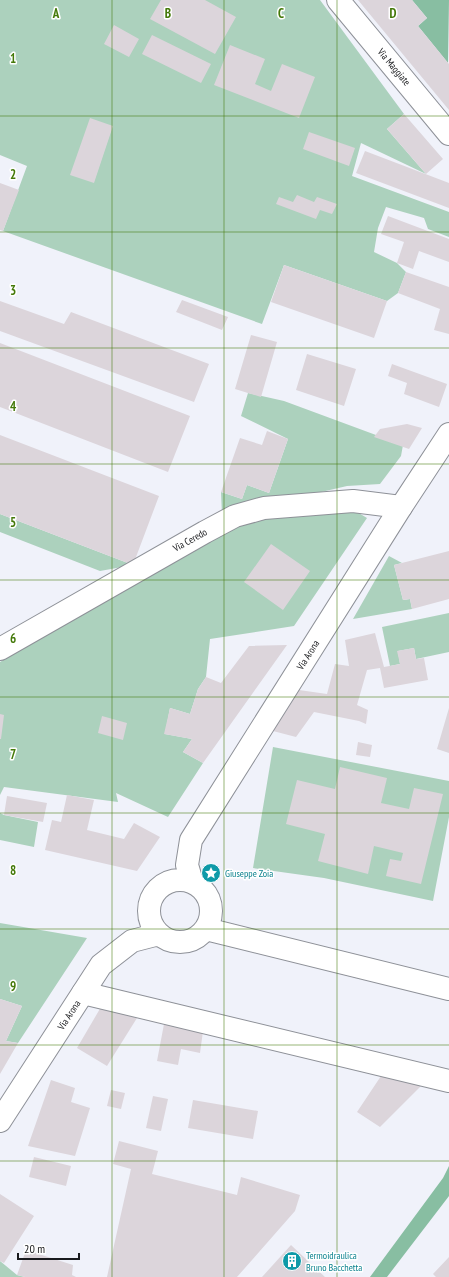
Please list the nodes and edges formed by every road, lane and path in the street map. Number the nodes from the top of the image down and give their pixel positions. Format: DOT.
graph roads {
  1 [pos="338,0"];
  2 [pos="449,134"];
  3 [pos="449,434"];
  4 [pos="401,507"];
  5 [pos="0,649"];
  6 [pos="192,882"];
  7 [pos="206,929"];
  8 [pos="159,934"];
  9 [pos="449,989"];
  10 [pos="83,994"];
  11 [pos="449,1081"];
  12 [pos="0,1121"];
  1 -- 2 [label="main road, Via Maggiate"];
  3 -- 4 [label="main road, Via Arona"];
  4 -- 5 [label="main road, Via Ceredo"];
  4 -- 6 [label="main road, Via Arona"];
  6 -- 7 [label="main road"];
  6 -- 8 [label="main road"];
  7 -- 8 [label="main road"];
  7 -- 9 [label="main road"];
  8 -- 10 [label="main road, Via Arona"];
  10 -- 11 [label="main road"];
  10 -- 12 [label="main road, Via Arona"];
}
